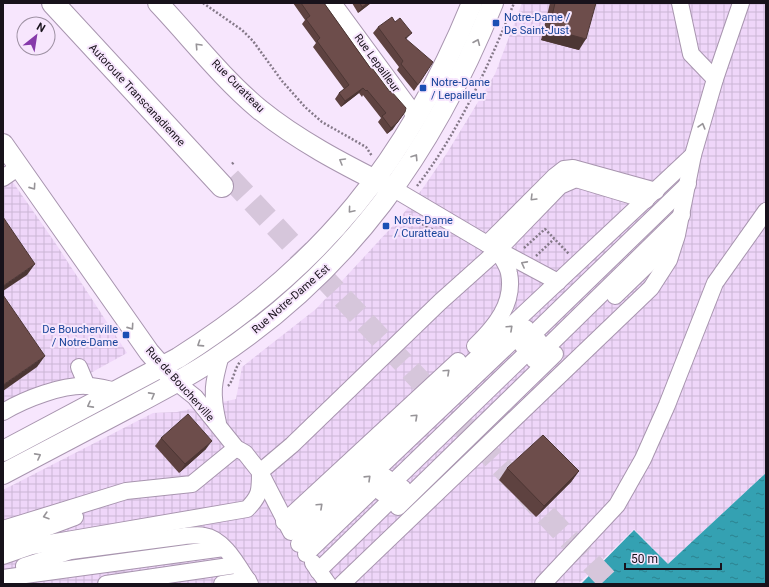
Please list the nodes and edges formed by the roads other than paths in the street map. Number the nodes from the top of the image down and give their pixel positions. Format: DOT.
graph roads {
  1 [pos="53,3"];
  2 [pos="67,3"];
  3 [pos="158,3"];
  4 [pos="334,3"];
  5 [pos="472,3"];
  6 [pos="680,3"];
  7 [pos="741,3"];
  8 [pos="489,5"];
  9 [pos="715,79"];
  10 [pos="413,124"];
  11 [pos="3,144"];
  12 [pos="20,167"];
  13 [pos="375,171"];
  14 [pos="690,177"];
  15 [pos="3,178"];
  16 [pos="394,189"];
  17 [pos="651,196"];
  18 [pos="766,211"];
  19 [pos="682,215"];
  20 [pos="678,235"];
  21 [pos="492,247"];
  22 [pos="671,254"];
  23 [pos="558,282"];
  24 [pos="222,355"];
  25 [pos="79,367"];
  26 [pos="162,367"];
  27 [pos="176,382"];
  28 [pos="87,386"];
  29 [pos="116,391"];
  30 [pos="3,412"];
  31 [pos="220,428"];
  32 [pos="236,448"];
  33 [pos="3,451"];
  34 [pos="260,472"];
  35 [pos="3,474"];
  36 [pos="5,543"];
  37 [pos="310,559"];
  38 [pos="235,564"];
  39 [pos="3,575"];
  40 [pos="3,578"];
  41 [pos="41,584"];
  42 [pos="106,584"];
  43 [pos="158,584"];
  44 [pos="222,584"];
  45 [pos="342,584"];
  46 [pos="543,584"];
  1 -- 2 [label="highway, Autoroute Transcanadienne"];
  13 -- 3 [label="main road, Rue Curatteau, one-way"];
  4 -- 10 [label="street, Rue Lepailleur"];
  5 -- 10 [label="main road, Rue Notre-Dame Est"];
  6 -- 9 [label="street"];
  7 -- 9 [label="street"];
  16 -- 8 [label="main road, Rue Notre-Dame Est, one-way"];
  14 -- 9 [label="street, one-way"];
  10 -- 13 [label="main road, Rue Notre-Dame Est"];
  11 -- 12 [label="main road, Rue de Boucherville"];
  12 -- 15 [label="street"];
  12 -- 26 [label="main road, Rue de Boucherville, one-way"];
  13 -- 16 [label="main road, Rue Curatteau"];
  13 -- 26 [label="main road, Rue Notre-Dame Est, one-way"];
  14 -- 17 [label="street"];
  14 -- 19 [label="street"];
  37 -- 14 [label="street, one-way"];
  14 -- 37 [label="street"];
  16 -- 21 [label="street"];
  16 -- 24 [label="main road, Rue Notre-Dame Est"];
  17 -- 21 [label="street"];
  17 -- 23 [label="street"];
  18 -- 46 [label="street"];
  19 -- 20 [label="street"];
  19 -- 37 [label="street"];
  20 -- 22 [label="street"];
  20 -- 37 [label="street"];
  23 -- 21 [label="street, one-way"];
  21 -- 34 [label="street"];
  37 -- 21 [label="street, one-way"];
  22 -- 37 [label="street"];
  22 -- 45 [label="street"];
  37 -- 23 [label="street, one-way"];
  24 -- 27 [label="main road, Rue Notre-Dame Est"];
  24 -- 31 [label="street"];
  25 -- 28 [label="street"];
  26 -- 27 [label="main road, Rue de Boucherville"];
  26 -- 29 [label="main road, Rue Notre-Dame Est"];
  27 -- 31 [label="street, Rue de Boucherville"];
  35 -- 27 [label="main road, Rue Notre-Dame Est, one-way"];
  28 -- 29 [label="street"];
  28 -- 30 [label="street"];
  29 -- 33 [label="main road, Rue Notre-Dame Est, one-way"];
  31 -- 32 [label="street, Rue de Boucherville"];
  32 -- 34 [label="street, Rue de Boucherville"];
  32 -- 36 [label="street, one-way"];
  34 -- 36 [label="street"];
  34 -- 37 [label="street, Rue de Boucherville"];
  38 -- 39 [label="street"];
  38 -- 40 [label="street"];
  38 -- 41 [label="street"];
  38 -- 42 [label="street"];
  38 -- 43 [label="street"];
  38 -- 44 [label="street"];
}
